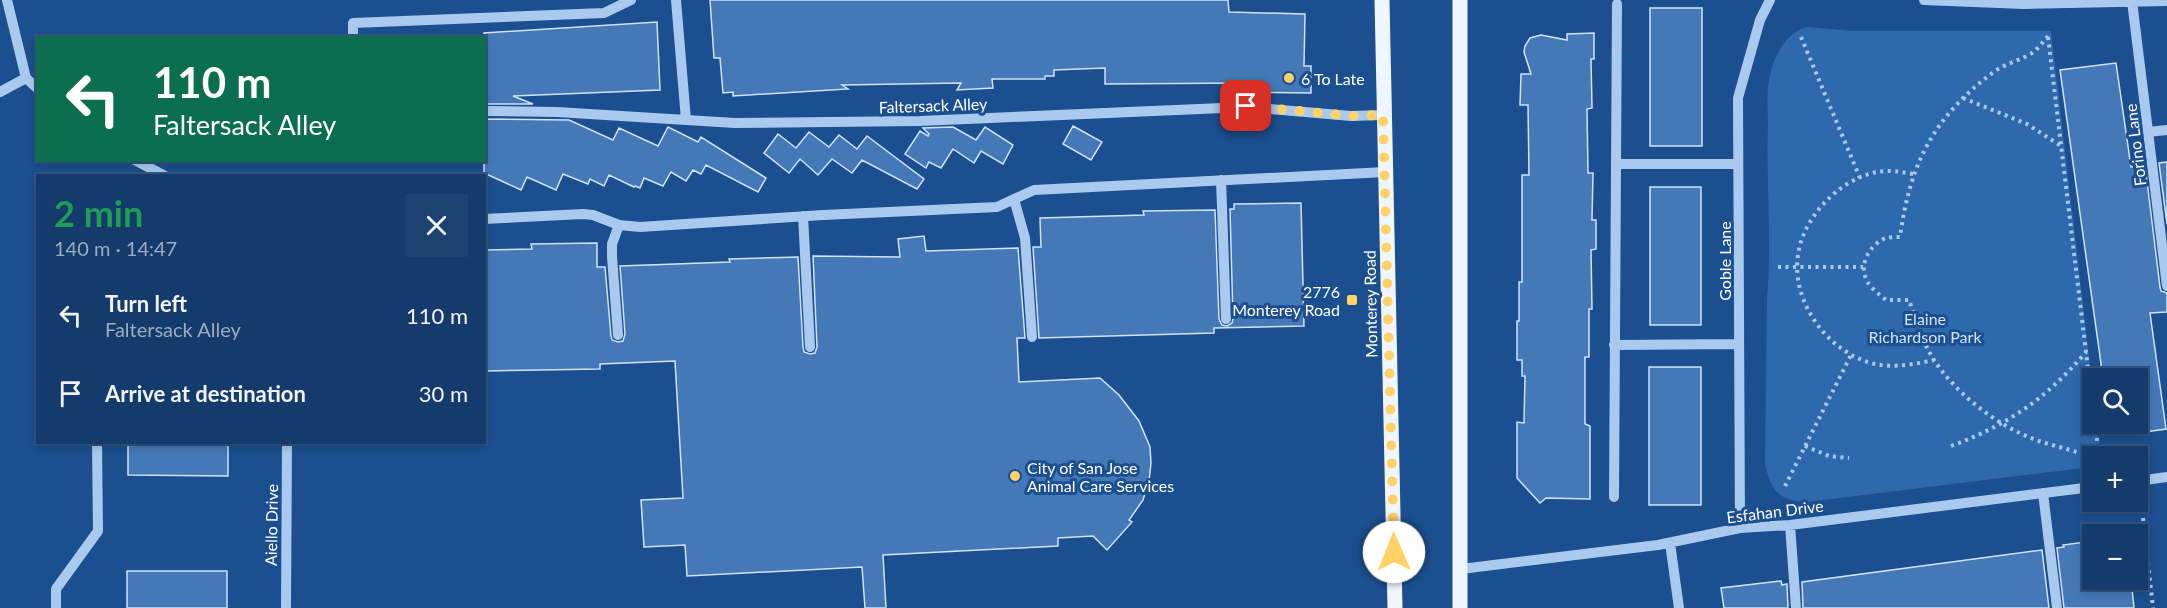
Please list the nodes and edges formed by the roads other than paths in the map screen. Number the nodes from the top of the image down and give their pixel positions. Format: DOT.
graph roads {
  1 [pos="7,0"];
  2 [pos="631,0"];
  3 [pos="676,0"];
  4 [pos="1382,0"];
  5 [pos="1460,0"];
  6 [pos="1770,0"];
  7 [pos="1924,0"];
  8 [pos="2132,1"];
  9 [pos="2167,1"];
  10 [pos="1617,4"];
  11 [pos="353,36"];
  12 [pos="26,78"];
  13 [pos="36,87"];
  14 [pos="0,92"];
  15 [pos="486,111"];
  16 [pos="1383,115"];
  17 [pos="686,120"];
  18 [pos="2167,130"];
  19 [pos="2148,132"];
  20 [pos="139,162"];
  21 [pos="1616,164"];
  22 [pos="1738,164"];
  23 [pos="1384,172"];
  24 [pos="161,174"];
  25 [pos="1221,180"];
  26 [pos="1014,199"];
  27 [pos="803,216"];
  28 [pos="486,219"];
  29 [pos="619,225"];
  30 [pos="2167,286"];
  31 [pos="1226,319"];
  32 [pos="618,335"];
  33 [pos="1032,337"];
  34 [pos="1739,344"];
  35 [pos="1614,345"];
  36 [pos="810,347"];
  37 [pos="97,444"];
  38 [pos="287,444"];
  39 [pos="2167,477"];
  40 [pos="2148,480"];
  41 [pos="2082,488"];
  42 [pos="2043,493"];
  43 [pos="1614,497"];
  44 [pos="1790,525"];
  45 [pos="1740,528"];
  46 [pos="1670,543"];
  47 [pos="1461,568"];
  48 [pos="56,608"];
  49 [pos="286,608"];
  50 [pos="1395,608"];
  51 [pos="1460,608"];
  52 [pos="1679,608"];
  53 [pos="1796,608"];
  54 [pos="2057,608"];
  1 -- 12 [label="street"];
  2 -- 11 [label="street"];
  3 -- 17 [label="street"];
  4 -- 16 [label="main road, Monterey Road"];
  5 -- 47 [label="main road"];
  6 -- 22 [label="street, Goble Lane"];
  7 -- 8 [label="street"];
  8 -- 9 [label="street"];
  8 -- 19 [label="street, Forino Lane"];
  10 -- 21 [label="street"];
  12 -- 13 [label="street"];
  12 -- 14 [label="street"];
  15 -- 17 [label="street, Faltersack Alley"];
  16 -- 17 [label="street, Faltersack Alley"];
  16 -- 23 [label="main road, Monterey Road"];
  18 -- 19 [label="street"];
  19 -- 30 [label="street, Forino Lane"];
  20 -- 24 [label="street"];
  21 -- 22 [label="street"];
  21 -- 35 [label="street"];
  22 -- 34 [label="street, Goble Lane"];
  23 -- 25 [label="street"];
  23 -- 50 [label="main road, Monterey Road"];
  25 -- 26 [label="street"];
  25 -- 31 [label="street"];
  26 -- 27 [label="street"];
  26 -- 33 [label="street"];
  27 -- 29 [label="street"];
  27 -- 36 [label="street"];
  28 -- 29 [label="street"];
  29 -- 32 [label="street"];
  34 -- 35 [label="street"];
  34 -- 45 [label="street, Goble Lane"];
  35 -- 43 [label="street"];
  37 -- 48 [label="street"];
  38 -- 49 [label="street, Aiello Drive"];
  39 -- 40 [label="street"];
  41 -- 42 [label="street, Esfahan Drive"];
  42 -- 44 [label="street, Esfahan Drive"];
  42 -- 54 [label="street"];
  44 -- 45 [label="street, Esfahan Drive"];
  44 -- 53 [label="street"];
  45 -- 46 [label="street, Esfahan Drive"];
  46 -- 47 [label="street, Esfahan Drive"];
  46 -- 52 [label="street"];
  47 -- 51 [label="main road"];
}
